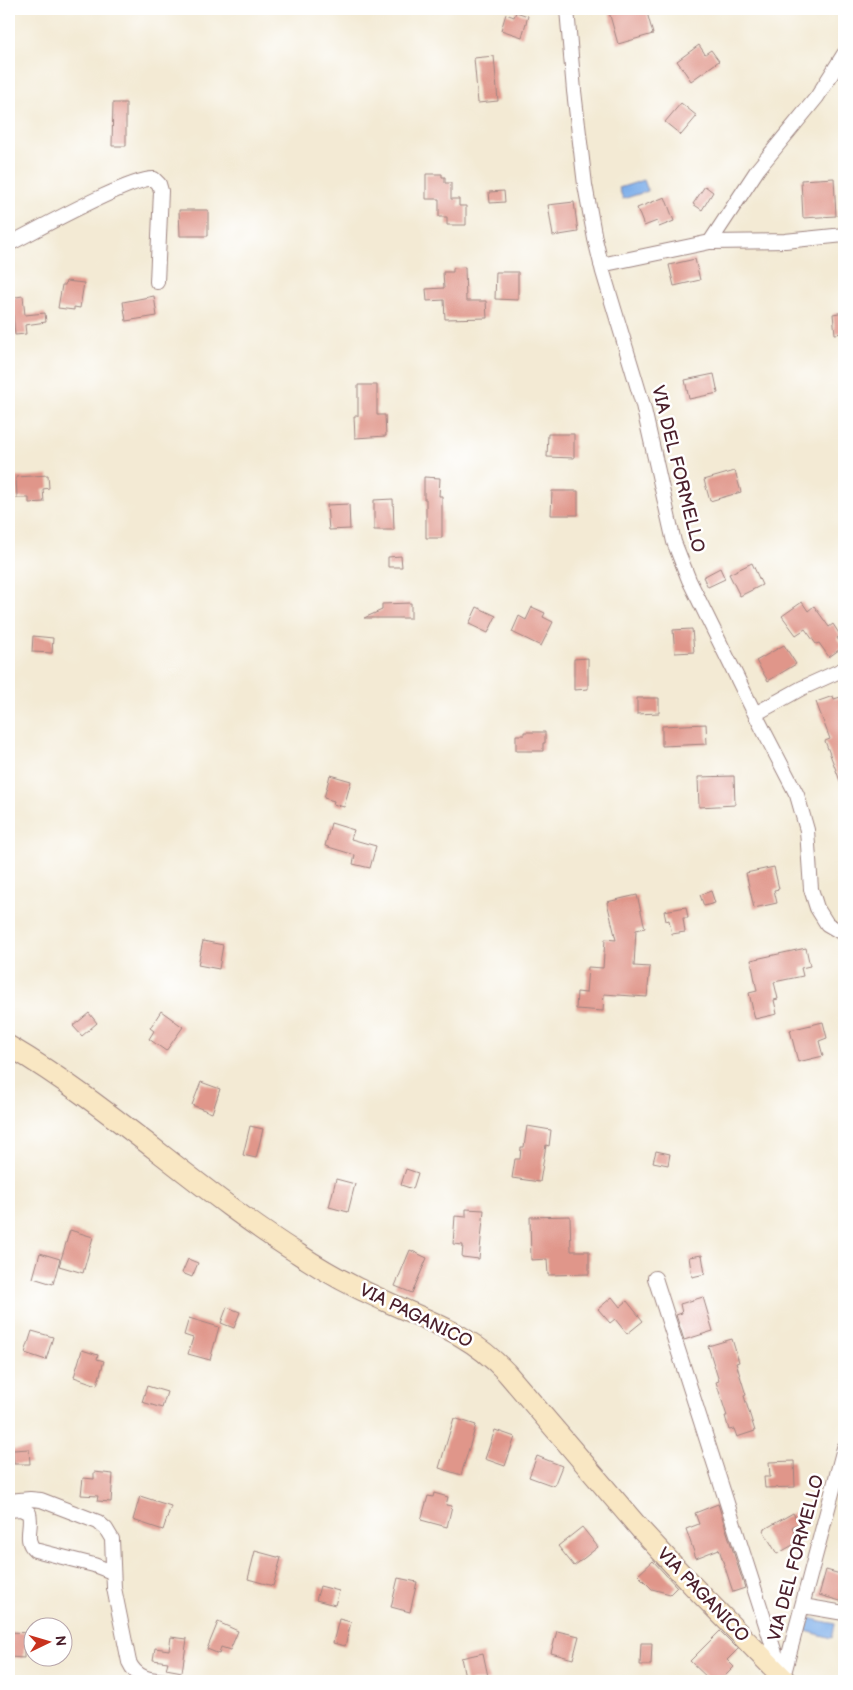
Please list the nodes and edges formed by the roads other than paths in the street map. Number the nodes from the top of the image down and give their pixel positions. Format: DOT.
graph roads {
  1 [pos="567,9"];
  2 [pos="844,54"];
  3 [pos="844,235"];
  4 [pos="710,242"];
  5 [pos="9,244"];
  6 [pos="601,265"];
  7 [pos="157,282"];
  8 [pos="844,669"];
  9 [pos="755,714"];
  10 [pos="844,934"];
  11 [pos="9,1046"];
  12 [pos="655,1278"];
  13 [pos="844,1448"];
  14 [pos="9,1501"];
  15 [pos="9,1510"];
  16 [pos="112,1572"];
  17 [pos="803,1606"];
  18 [pos="844,1612"];
  19 [pos="785,1680"];
  20 [pos="167,1681"];
  1 -- 6 [label="street, VIA DEL FORMELLO"];
  2 -- 4 [label="street"];
  3 -- 4 [label="street"];
  4 -- 6 [label="street"];
  5 -- 7 [label="street"];
  6 -- 9 [label="street, VIA DEL FORMELLO"];
  8 -- 9 [label="street"];
  9 -- 10 [label="street, VIA DEL FORMELLO"];
  11 -- 19 [label="street, VIA PAGANICO"];
  12 -- 19 [label="street, VIA PAGANICO"];
  13 -- 17 [label="street, VIA DEL FORMELLO"];
  14 -- 16 [label="street"];
  15 -- 16 [label="street"];
  16 -- 20 [label="street"];
  17 -- 18 [label="street"];
  17 -- 19 [label="street, VIA DEL FORMELLO"];
}
